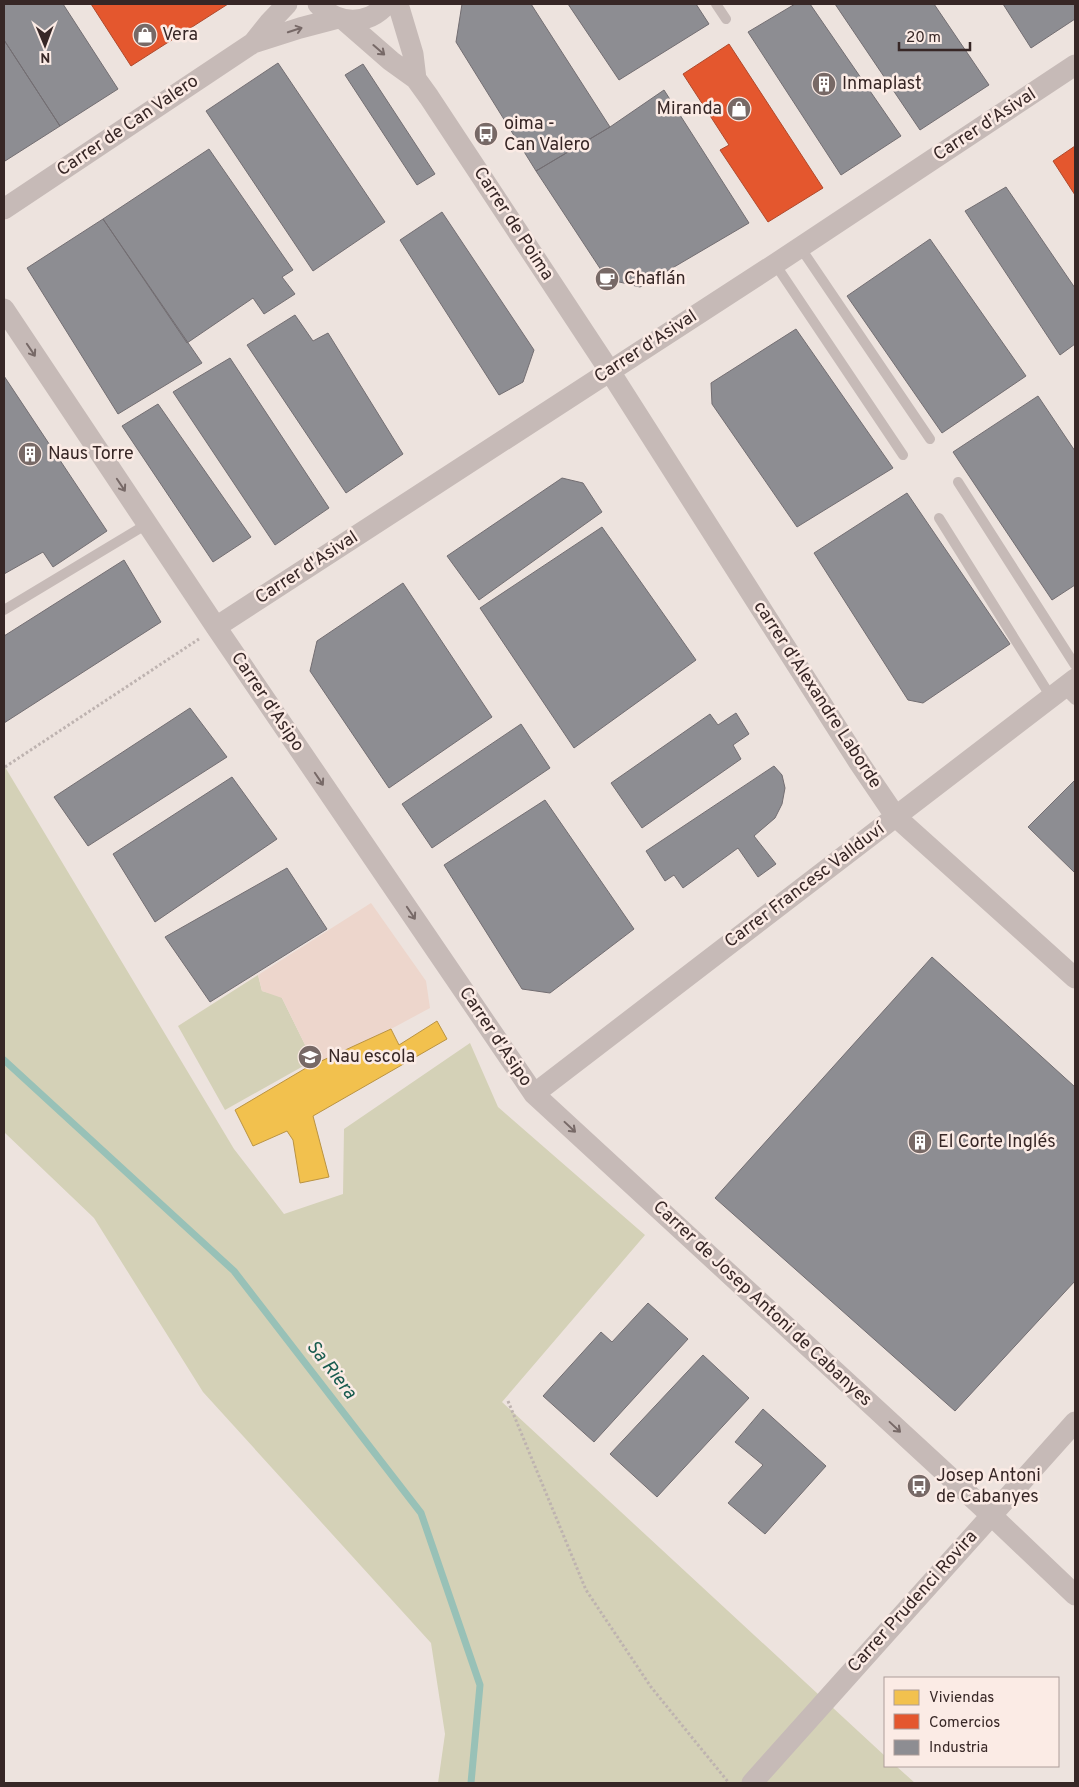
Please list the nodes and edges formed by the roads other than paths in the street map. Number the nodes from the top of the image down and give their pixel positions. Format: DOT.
graph roads {
  1 [pos="287,4"];
  2 [pos="318,4"];
  3 [pos="387,4"];
  4 [pos="398,4"];
  5 [pos="716,4"];
  6 [pos="341,19"];
  7 [pos="726,19"];
  8 [pos="253,43"];
  9 [pos="1075,65"];
  10 [pos="416,79"];
  11 [pos="4,210"];
  12 [pos="800,247"];
  13 [pos="775,264"];
  14 [pos="4,309"];
  15 [pos="609,370"];
  16 [pos="930,439"];
  17 [pos="903,455"];
  18 [pos="958,482"];
  19 [pos="939,518"];
  20 [pos="147,524"];
  21 [pos="4,610"];
  22 [pos="216,628"];
  23 [pos="1075,665"];
  24 [pos="1066,691"];
  25 [pos="896,817"];
  26 [pos="1075,978"];
  27 [pos="534,1094"];
  28 [pos="1075,1422"];
  29 [pos="991,1515"];
  30 [pos="1075,1595"];
  31 [pos="752,1783"];
  1 -- 8 [label="street, Carrer de Can Valero"];
  2 -- 6 [label="street, Carrer de Poima"];
  3 -- 6 [label="street, Carrer de Can Valero"];
  4 -- 10 [label="street, Carrer de Poima"];
  5 -- 7 [label="lane"];
  8 -- 6 [label="street, Carrer de Can Valero, one-way"];
  6 -- 10 [label="street, Carrer de Poima, one-way"];
  8 -- 11 [label="street, Carrer de Can Valero"];
  9 -- 12 [label="street, Carrer d'Asival"];
  10 -- 15 [label="street, Carrer de Poima"];
  12 -- 13 [label="street, Carrer d'Asival"];
  12 -- 16 [label="lane"];
  13 -- 15 [label="street, Carrer d'Asival"];
  13 -- 17 [label="lane"];
  14 -- 20 [label="street, Carrer d'Asipo, one-way"];
  15 -- 22 [label="street, Carrer d'Asival"];
  15 -- 25 [label="street, carrer d'Alexandre Laborde"];
  18 -- 23 [label="lane"];
  19 -- 24 [label="lane"];
  20 -- 21 [label="lane"];
  20 -- 22 [label="street, Carrer d'Asipo"];
  22 -- 27 [label="street, Carrer d'Asipo, one-way"];
  24 -- 25 [label="street, Carrer Francesc Vallduví"];
  25 -- 26 [label="street, carrer d'Alexandre Laborde"];
  25 -- 27 [label="street, Carrer Francesc Vallduví"];
  27 -- 29 [label="street, Carrer de Josep Antoni de Cabanyes, one-way"];
  28 -- 29 [label="street, Carrer Prudenci Rovira"];
  29 -- 30 [label="street"];
  29 -- 31 [label="street, Carrer Prudenci Rovira"];
}
